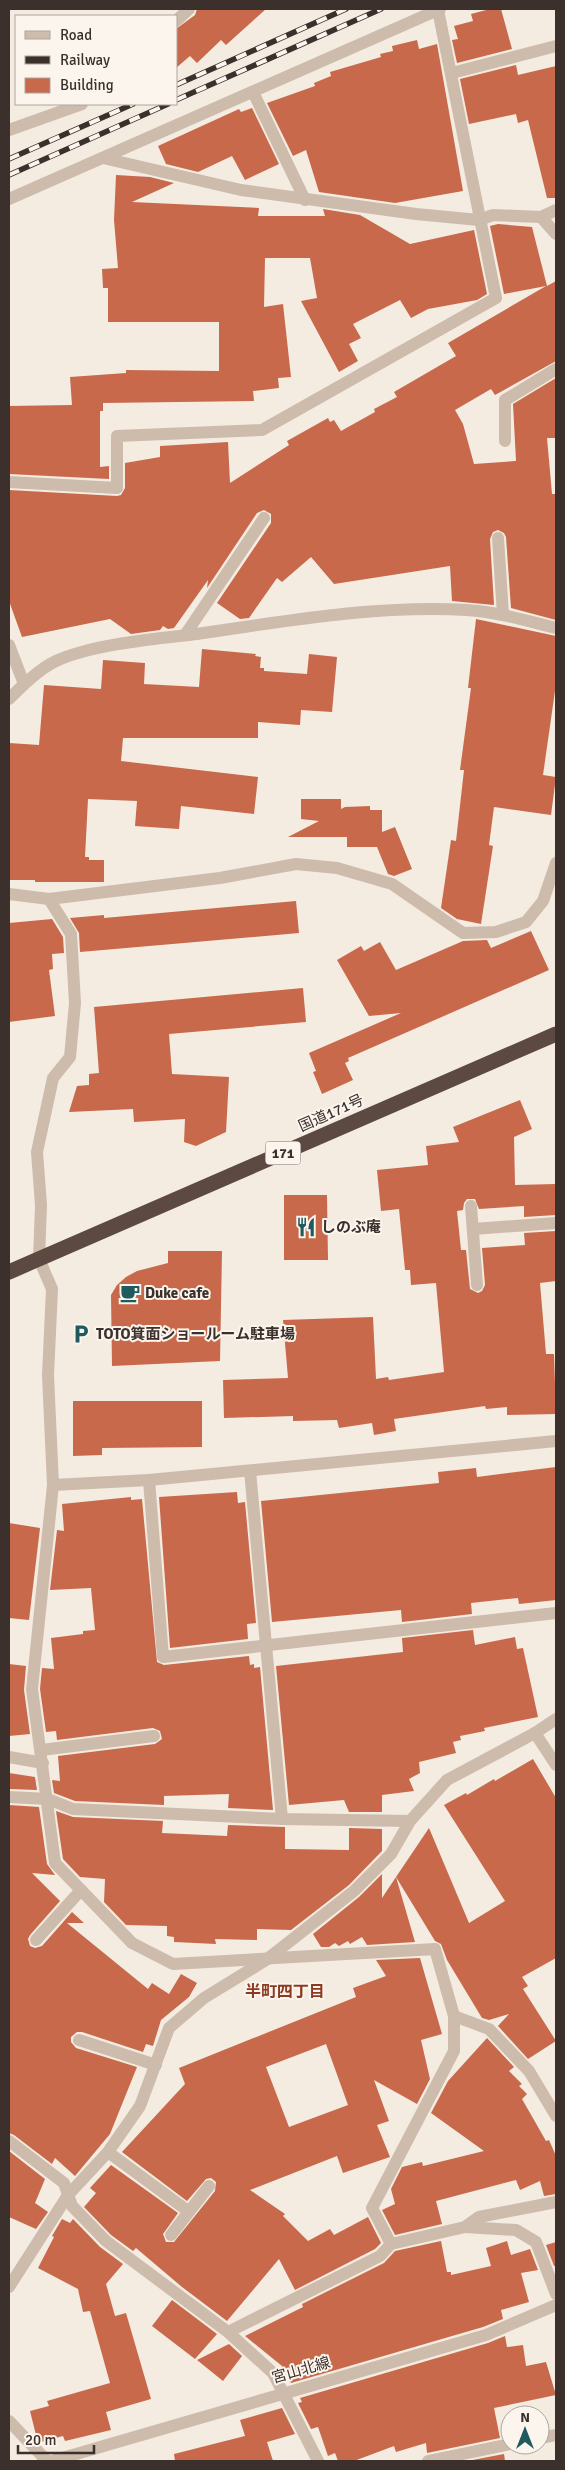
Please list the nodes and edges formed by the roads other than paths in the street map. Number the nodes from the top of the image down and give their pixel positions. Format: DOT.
graph roads {
  1 [pos="189,9"];
  2 [pos="439,9"];
  3 [pos="178,19"];
  4 [pos="556,46"];
  5 [pos="452,73"];
  6 [pos="252,92"];
  7 [pos="79,105"];
  8 [pos="9,130"];
  9 [pos="103,158"];
  10 [pos="9,199"];
  11 [pos="305,200"];
  12 [pos="556,210"];
  13 [pos="541,217"];
  14 [pos="479,220"];
  15 [pos="556,234"];
  16 [pos="556,369"];
  17 [pos="505,442"];
  18 [pos="9,482"];
  19 [pos="264,518"];
  20 [pos="498,538"];
  21 [pos="502,615"];
  22 [pos="556,628"];
  23 [pos="185,635"];
  24 [pos="9,645"];
  25 [pos="24,684"];
  26 [pos="9,699"];
  27 [pos="556,864"];
  28 [pos="9,894"];
  29 [pos="49,899"];
  30 [pos="556,1034"];
  31 [pos="471,1206"];
  32 [pos="556,1223"];
  33 [pos="473,1229"];
  34 [pos="39,1259"];
  35 [pos="9,1272"];
  36 [pos="476,1285"];
  37 [pos="556,1441"];
  38 [pos="250,1471"];
  39 [pos="149,1480"];
  40 [pos="53,1485"];
  41 [pos="556,1613"];
  42 [pos="265,1647"];
  43 [pos="556,1719"];
  44 [pos="535,1733"];
  45 [pos="154,1736"];
  46 [pos="41,1750"];
  47 [pos="9,1757"];
  48 [pos="43,1763"];
  49 [pos="556,1765"];
  50 [pos="9,1797"];
  51 [pos="48,1799"];
  52 [pos="282,1819"];
  53 [pos="410,1821"];
  54 [pos="81,1890"];
  55 [pos="36,1940"];
  56 [pos="266,1960"];
  57 [pos="454,2016"];
  58 [pos="80,2040"];
  59 [pos="156,2065"];
  60 [pos="556,2116"];
  61 [pos="9,2141"];
  62 [pos="108,2152"];
  63 [pos="209,2186"];
  64 [pos="68,2195"];
  65 [pos="556,2202"];
  66 [pos="188,2211"];
  67 [pos="465,2227"];
  68 [pos="171,2234"];
  69 [pos="391,2244"];
  70 [pos="9,2287"];
  71 [pos="556,2294"];
  72 [pos="556,2305"];
  73 [pos="228,2332"];
  74 [pos="282,2392"];
  75 [pos="9,2422"];
  76 [pos="500,2446"];
  77 [pos="47,2461"];
  78 [pos="52,2461"];
  79 [pos="318,2461"];
  80 [pos="428,2461"];
  1 -- 3 [label="street"];
  2 -- 5 [label="street"];
  2 -- 6 [label="street"];
  4 -- 5 [label="street"];
  5 -- 14 [label="street"];
  6 -- 9 [label="street"];
  6 -- 11 [label="street"];
  7 -- 8 [label="street"];
  9 -- 10 [label="street"];
  9 -- 11 [label="street"];
  11 -- 14 [label="street"];
  12 -- 13 [label="street"];
  13 -- 14 [label="street"];
  13 -- 15 [label="street"];
  14 -- 18 [label="street"];
  16 -- 17 [label="street"];
  19 -- 23 [label="street"];
  20 -- 21 [label="street"];
  21 -- 22 [label="street"];
  21 -- 23 [label="street"];
  23 -- 25 [label="street"];
  24 -- 25 [label="street"];
  25 -- 26 [label="street"];
  27 -- 29 [label="street"];
  28 -- 29 [label="street"];
  29 -- 34 [label="street"];
  30 -- 34 [label="highway, 国道171号 / 171"];
  31 -- 33 [label="street"];
  32 -- 33 [label="street"];
  33 -- 36 [label="street"];
  34 -- 35 [label="highway, 国道171号 / 171"];
  34 -- 40 [label="street"];
  37 -- 38 [label="street"];
  38 -- 39 [label="street"];
  38 -- 42 [label="street"];
  39 -- 40 [label="street"];
  39 -- 42 [label="street"];
  40 -- 46 [label="street"];
  41 -- 42 [label="street"];
  42 -- 52 [label="street"];
  43 -- 44 [label="street"];
  44 -- 49 [label="street"];
  44 -- 53 [label="street"];
  45 -- 46 [label="street"];
  46 -- 48 [label="street"];
  47 -- 48 [label="street"];
  48 -- 51 [label="street"];
  50 -- 51 [label="street"];
  51 -- 52 [label="street"];
  51 -- 54 [label="street"];
  52 -- 53 [label="street"];
  53 -- 56 [label="street"];
  54 -- 55 [label="street"];
  54 -- 56 [label="street"];
  56 -- 57 [label="street"];
  56 -- 59 [label="street"];
  57 -- 60 [label="street"];
  57 -- 69 [label="street"];
  58 -- 59 [label="street"];
  59 -- 62 [label="street"];
  61 -- 64 [label="street"];
  62 -- 64 [label="street"];
  62 -- 66 [label="street"];
  63 -- 66 [label="street"];
  64 -- 70 [label="street"];
  64 -- 73 [label="street"];
  65 -- 67 [label="street"];
  66 -- 68 [label="street"];
  67 -- 69 [label="street"];
  67 -- 71 [label="street"];
  69 -- 73 [label="street"];
  72 -- 74 [label="street, 宮山北線"];
  73 -- 74 [label="street"];
  74 -- 78 [label="street, 宮山北線"];
  74 -- 79 [label="street"];
  75 -- 77 [label="street"];
  76 -- 80 [label="street"];
}
